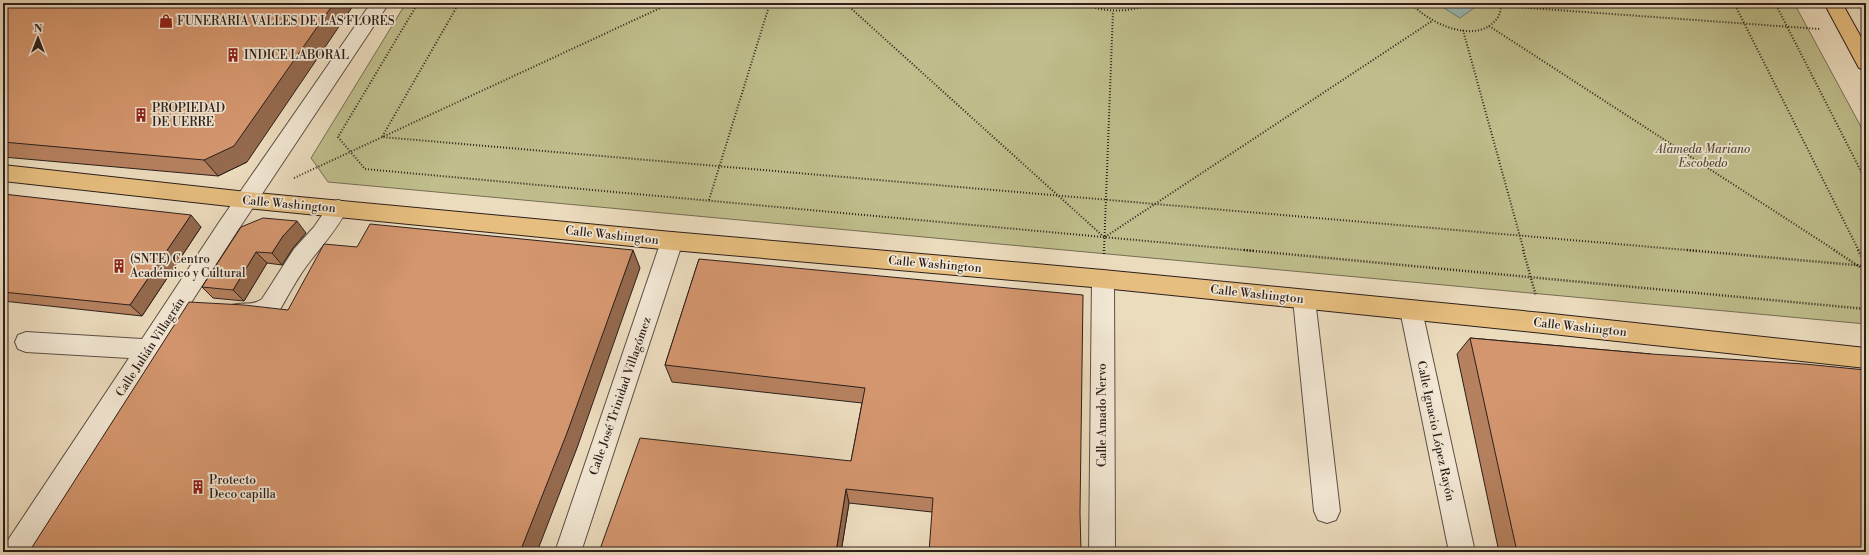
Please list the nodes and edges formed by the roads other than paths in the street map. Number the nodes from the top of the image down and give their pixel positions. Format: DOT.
graph roads {
  1 [pos="380,3"];
  2 [pos="1833,3"];
  3 [pos="1857,42"];
  4 [pos="1866,63"];
  5 [pos="3,173"];
  6 [pos="247,200"];
  7 [pos="338,208"];
  8 [pos="672,241"];
  9 [pos="1103,279"];
  10 [pos="1304,299"];
  11 [pos="220,310"];
  12 [pos="1411,310"];
  13 [pos="26,342"];
  14 [pos="148,349"];
  15 [pos="1866,358"];
  16 [pos="1327,511"];
  17 [pos="15,552"];
  18 [pos="568,552"];
  19 [pos="1102,552"];
  20 [pos="1462,552"];
  1 -- 6 [label="street, Calle Julián Villagrán"];
  2 -- 3 [label="main road"];
  3 -- 4 [label="main road"];
  5 -- 6 [label="main road, Calle Washington"];
  6 -- 7 [label="main road, Calle Washington"];
  6 -- 14 [label="street, Calle Julián Villagrán"];
  7 -- 8 [label="main road, Calle Washington"];
  7 -- 11 [label="street"];
  8 -- 9 [label="main road, Calle Washington"];
  8 -- 18 [label="street, Calle José Trinidad Villagómez"];
  9 -- 10 [label="main road, Calle Washington"];
  9 -- 19 [label="street, Calle Amado Nervo"];
  10 -- 12 [label="main road, Calle Washington"];
  10 -- 16 [label="street"];
  12 -- 15 [label="main road, Calle Washington"];
  12 -- 20 [label="street, Calle Ignacio López Rayón"];
  13 -- 14 [label="street"];
  14 -- 17 [label="street, Calle Julián Villagrán"];
}
